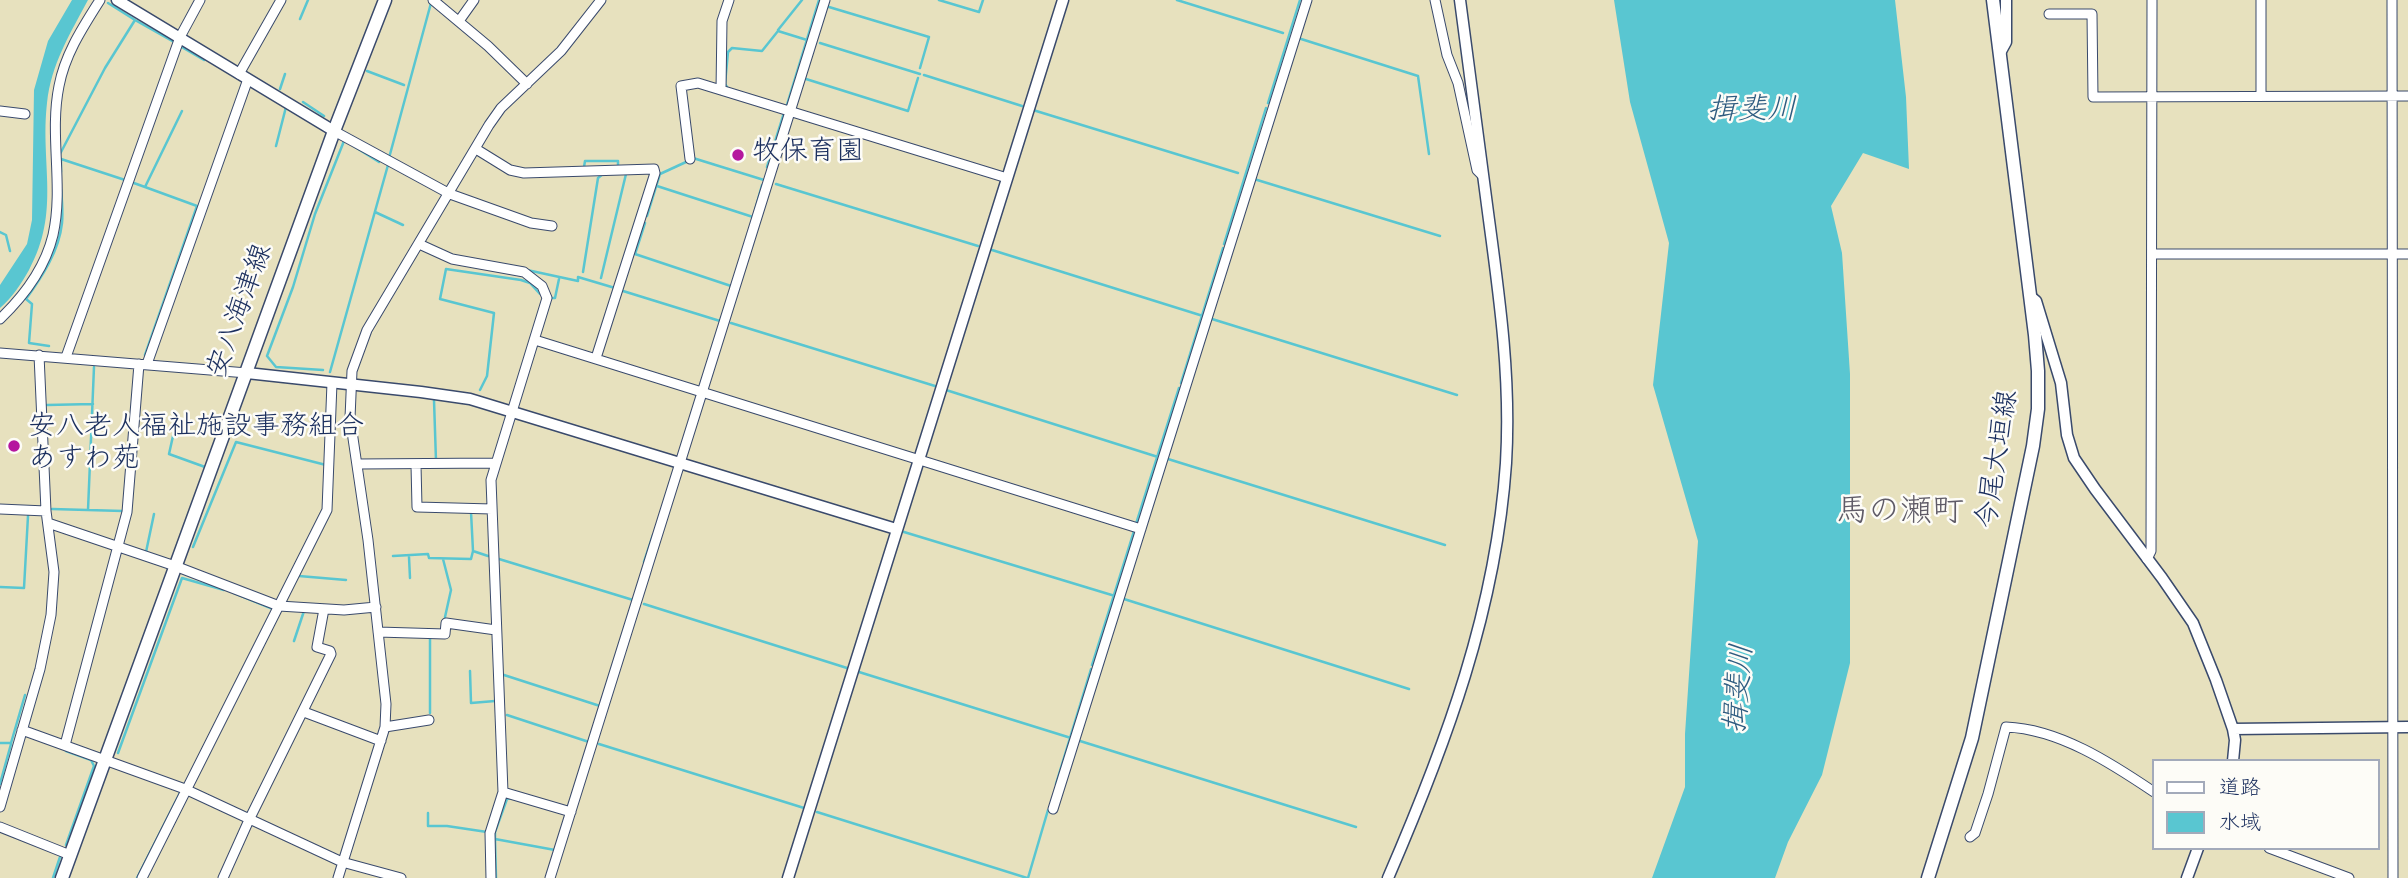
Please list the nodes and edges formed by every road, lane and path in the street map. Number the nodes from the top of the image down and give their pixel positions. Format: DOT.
graph roads {
  1 [pos="100,0"];
  2 [pos="117,0"];
  3 [pos="200,0"];
  4 [pos="281,0"];
  5 [pos="385,0"];
  6 [pos="433,0"];
  7 [pos="474,0"];
  8 [pos="601,0"];
  9 [pos="729,0"];
  10 [pos="825,0"];
  11 [pos="1063,0"];
  12 [pos="1307,0"];
  13 [pos="1435,0"];
  14 [pos="1460,0"];
  15 [pos="1993,0"];
  16 [pos="2006,0"];
  17 [pos="2152,0"];
  18 [pos="2261,0"];
  19 [pos="2392,0"];
  20 [pos="2049,13"];
  21 [pos="459,21"];
  22 [pos="180,37"];
  23 [pos="2000,53"];
  24 [pos="244,76"];
  25 [pos="527,83"];
  26 [pos="721,90"];
  27 [pos="2261,96"];
  28 [pos="2392,96"];
  29 [pos="2408,96"];
  30 [pos="2152,97"];
  31 [pos="0,111"];
  32 [pos="791,112"];
  33 [pos="25,114"];
  34 [pos="334,131"];
  35 [pos="476,149"];
  36 [pos="690,159"];
  37 [pos="1483,176"];
  38 [pos="1007,178"];
  39 [pos="450,194"];
  40 [pos="552,226"];
  41 [pos="419,244"];
  42 [pos="2152,254"];
  43 [pos="2392,254"];
  44 [pos="2408,254"];
  45 [pos="2030,296"];
  46 [pos="0,319"];
  47 [pos="535,340"];
  48 [pos="0,352"];
  49 [pos="39,355"];
  50 [pos="66,357"];
  51 [pos="596,358"];
  52 [pos="143,364"];
  53 [pos="247,373"];
  54 [pos="332,383"];
  55 [pos="351,384"];
  56 [pos="703,391"];
  57 [pos="513,411"];
  58 [pos="919,459"];
  59 [pos="495,463"];
  60 [pos="681,463"];
  61 [pos="358,464"];
  62 [pos="416,465"];
  63 [pos="0,509"];
  64 [pos="492,509"];
  65 [pos="46,510"];
  66 [pos="48,523"];
  67 [pos="896,529"];
  68 [pos="1141,529"];
  69 [pos="119,547"];
  70 [pos="2147,559"];
  71 [pos="175,566"];
  72 [pos="279,606"];
  73 [pos="376,607"];
  74 [pos="324,609"];
  75 [pos="496,630"];
  76 [pos="378,632"];
  77 [pos="304,712"];
  78 [pos="429,720"];
  79 [pos="385,727"];
  80 [pos="2392,727"];
  81 [pos="2408,727"];
  82 [pos="2233,729"];
  83 [pos="22,730"];
  84 [pos="381,741"];
  85 [pos="65,746"];
  86 [pos="105,759"];
  87 [pos="2233,759"];
  88 [pos="185,789"];
  89 [pos="2152,791"];
  90 [pos="503,792"];
  91 [pos="0,807"];
  92 [pos="1053,809"];
  93 [pos="571,812"];
  94 [pos="249,820"];
  95 [pos="0,827"];
  96 [pos="1970,837"];
  97 [pos="2197,850"];
  98 [pos="2273,850"];
  99 [pos="70,855"];
  100 [pos="342,862"];
  101 [pos="2325,874"];
  102 [pos="62,878"];
  103 [pos="142,878"];
  104 [pos="223,878"];
  105 [pos="338,878"];
  106 [pos="401,878"];
  107 [pos="491,878"];
  108 [pos="550,878"];
  109 [pos="788,878"];
  110 [pos="1388,878"];
  111 [pos="1928,878"];
  112 [pos="2186,878"];
  113 [pos="2349,878"];
  114 [pos="2393,878"];
  1 -- 46 [label="street"];
  2 -- 22 [label="street"];
  3 -- 22 [label="street"];
  4 -- 24 [label="street"];
  5 -- 34 [label="main road, 安八海津線"];
  6 -- 21 [label="street"];
  7 -- 21 [label="street"];
  8 -- 25 [label="street"];
  9 -- 26 [label="street"];
  10 -- 32 [label="street"];
  11 -- 38 [label="street"];
  12 -- 68 [label="street"];
  13 -- 37 [label="street"];
  14 -- 37 [label="street"];
  15 -- 23 [label="main road, 今尾大垣線"];
  16 -- 23 [label="street"];
  17 -- 30 [label="street"];
  18 -- 27 [label="street"];
  19 -- 28 [label="street"];
  20 -- 30 [label="street"];
  21 -- 25 [label="street"];
  22 -- 24 [label="street"];
  22 -- 50 [label="street"];
  23 -- 45 [label="main road, 今尾大垣線"];
  24 -- 34 [label="street"];
  24 -- 52 [label="street"];
  25 -- 35 [label="street"];
  26 -- 32 [label="street"];
  26 -- 36 [label="street"];
  27 -- 28 [label="street"];
  27 -- 30 [label="street"];
  28 -- 29 [label="street"];
  28 -- 43 [label="street"];
  30 -- 42 [label="street"];
  31 -- 33 [label="street"];
  32 -- 38 [label="street"];
  32 -- 56 [label="street"];
  34 -- 39 [label="street"];
  34 -- 53 [label="main road, 安八海津線"];
  35 -- 39 [label="street"];
  35 -- 51 [label="street"];
  37 -- 110 [label="street"];
  38 -- 58 [label="street"];
  39 -- 40 [label="street"];
  39 -- 41 [label="street"];
  41 -- 47 [label="street"];
  41 -- 55 [label="street"];
  42 -- 43 [label="street"];
  42 -- 70 [label="street"];
  43 -- 44 [label="street"];
  43 -- 80 [label="street"];
  45 -- 70 [label="street"];
  45 -- 111 [label="main road, 今尾大垣線"];
  47 -- 51 [label="street"];
  47 -- 57 [label="street"];
  48 -- 49 [label="street"];
  49 -- 50 [label="street"];
  49 -- 65 [label="street"];
  50 -- 52 [label="street"];
  51 -- 56 [label="street"];
  52 -- 53 [label="street"];
  52 -- 69 [label="street"];
  53 -- 54 [label="street"];
  53 -- 71 [label="main road, 安八海津線"];
  54 -- 55 [label="street"];
  54 -- 72 [label="street"];
  55 -- 57 [label="street"];
  55 -- 61 [label="street"];
  56 -- 58 [label="street"];
  56 -- 60 [label="street"];
  57 -- 59 [label="street"];
  57 -- 60 [label="street"];
  58 -- 67 [label="street"];
  58 -- 68 [label="street"];
  59 -- 62 [label="street"];
  59 -- 64 [label="street"];
  60 -- 67 [label="street"];
  60 -- 93 [label="street"];
  61 -- 62 [label="street"];
  61 -- 73 [label="street"];
  62 -- 64 [label="street"];
  63 -- 65 [label="street"];
  64 -- 75 [label="street"];
  65 -- 66 [label="street"];
  66 -- 69 [label="street"];
  66 -- 83 [label="street"];
  67 -- 109 [label="street"];
  68 -- 92 [label="street"];
  69 -- 71 [label="street"];
  69 -- 85 [label="street"];
  70 -- 82 [label="street"];
  71 -- 72 [label="street"];
  71 -- 86 [label="main road, 安八海津線"];
  72 -- 74 [label="street"];
  72 -- 88 [label="street"];
  73 -- 74 [label="street"];
  73 -- 76 [label="street"];
  74 -- 77 [label="street"];
  75 -- 76 [label="street"];
  75 -- 90 [label="street"];
  76 -- 79 [label="street"];
  77 -- 84 [label="street"];
  77 -- 94 [label="street"];
  78 -- 79 [label="street"];
  79 -- 84 [label="street"];
  80 -- 81 [label="street"];
  80 -- 82 [label="street"];
  80 -- 114 [label="street"];
  82 -- 87 [label="street"];
  83 -- 85 [label="street"];
  83 -- 91 [label="street"];
  84 -- 100 [label="street"];
  85 -- 86 [label="street"];
  86 -- 88 [label="street"];
  86 -- 99 [label="main road, 安八海津線"];
  88 -- 94 [label="street"];
  88 -- 103 [label="street"];
  89 -- 96 [label="street"];
  90 -- 93 [label="street"];
  90 -- 107 [label="street"];
  93 -- 108 [label="street"];
  94 -- 100 [label="street"];
  94 -- 104 [label="street"];
  95 -- 99 [label="street"];
  97 -- 112 [label="street"];
  98 -- 101 [label="street"];
  99 -- 102 [label="main road, 安八海津線"];
  100 -- 105 [label="street"];
  100 -- 106 [label="street"];
  101 -- 113 [label="street"];
}
